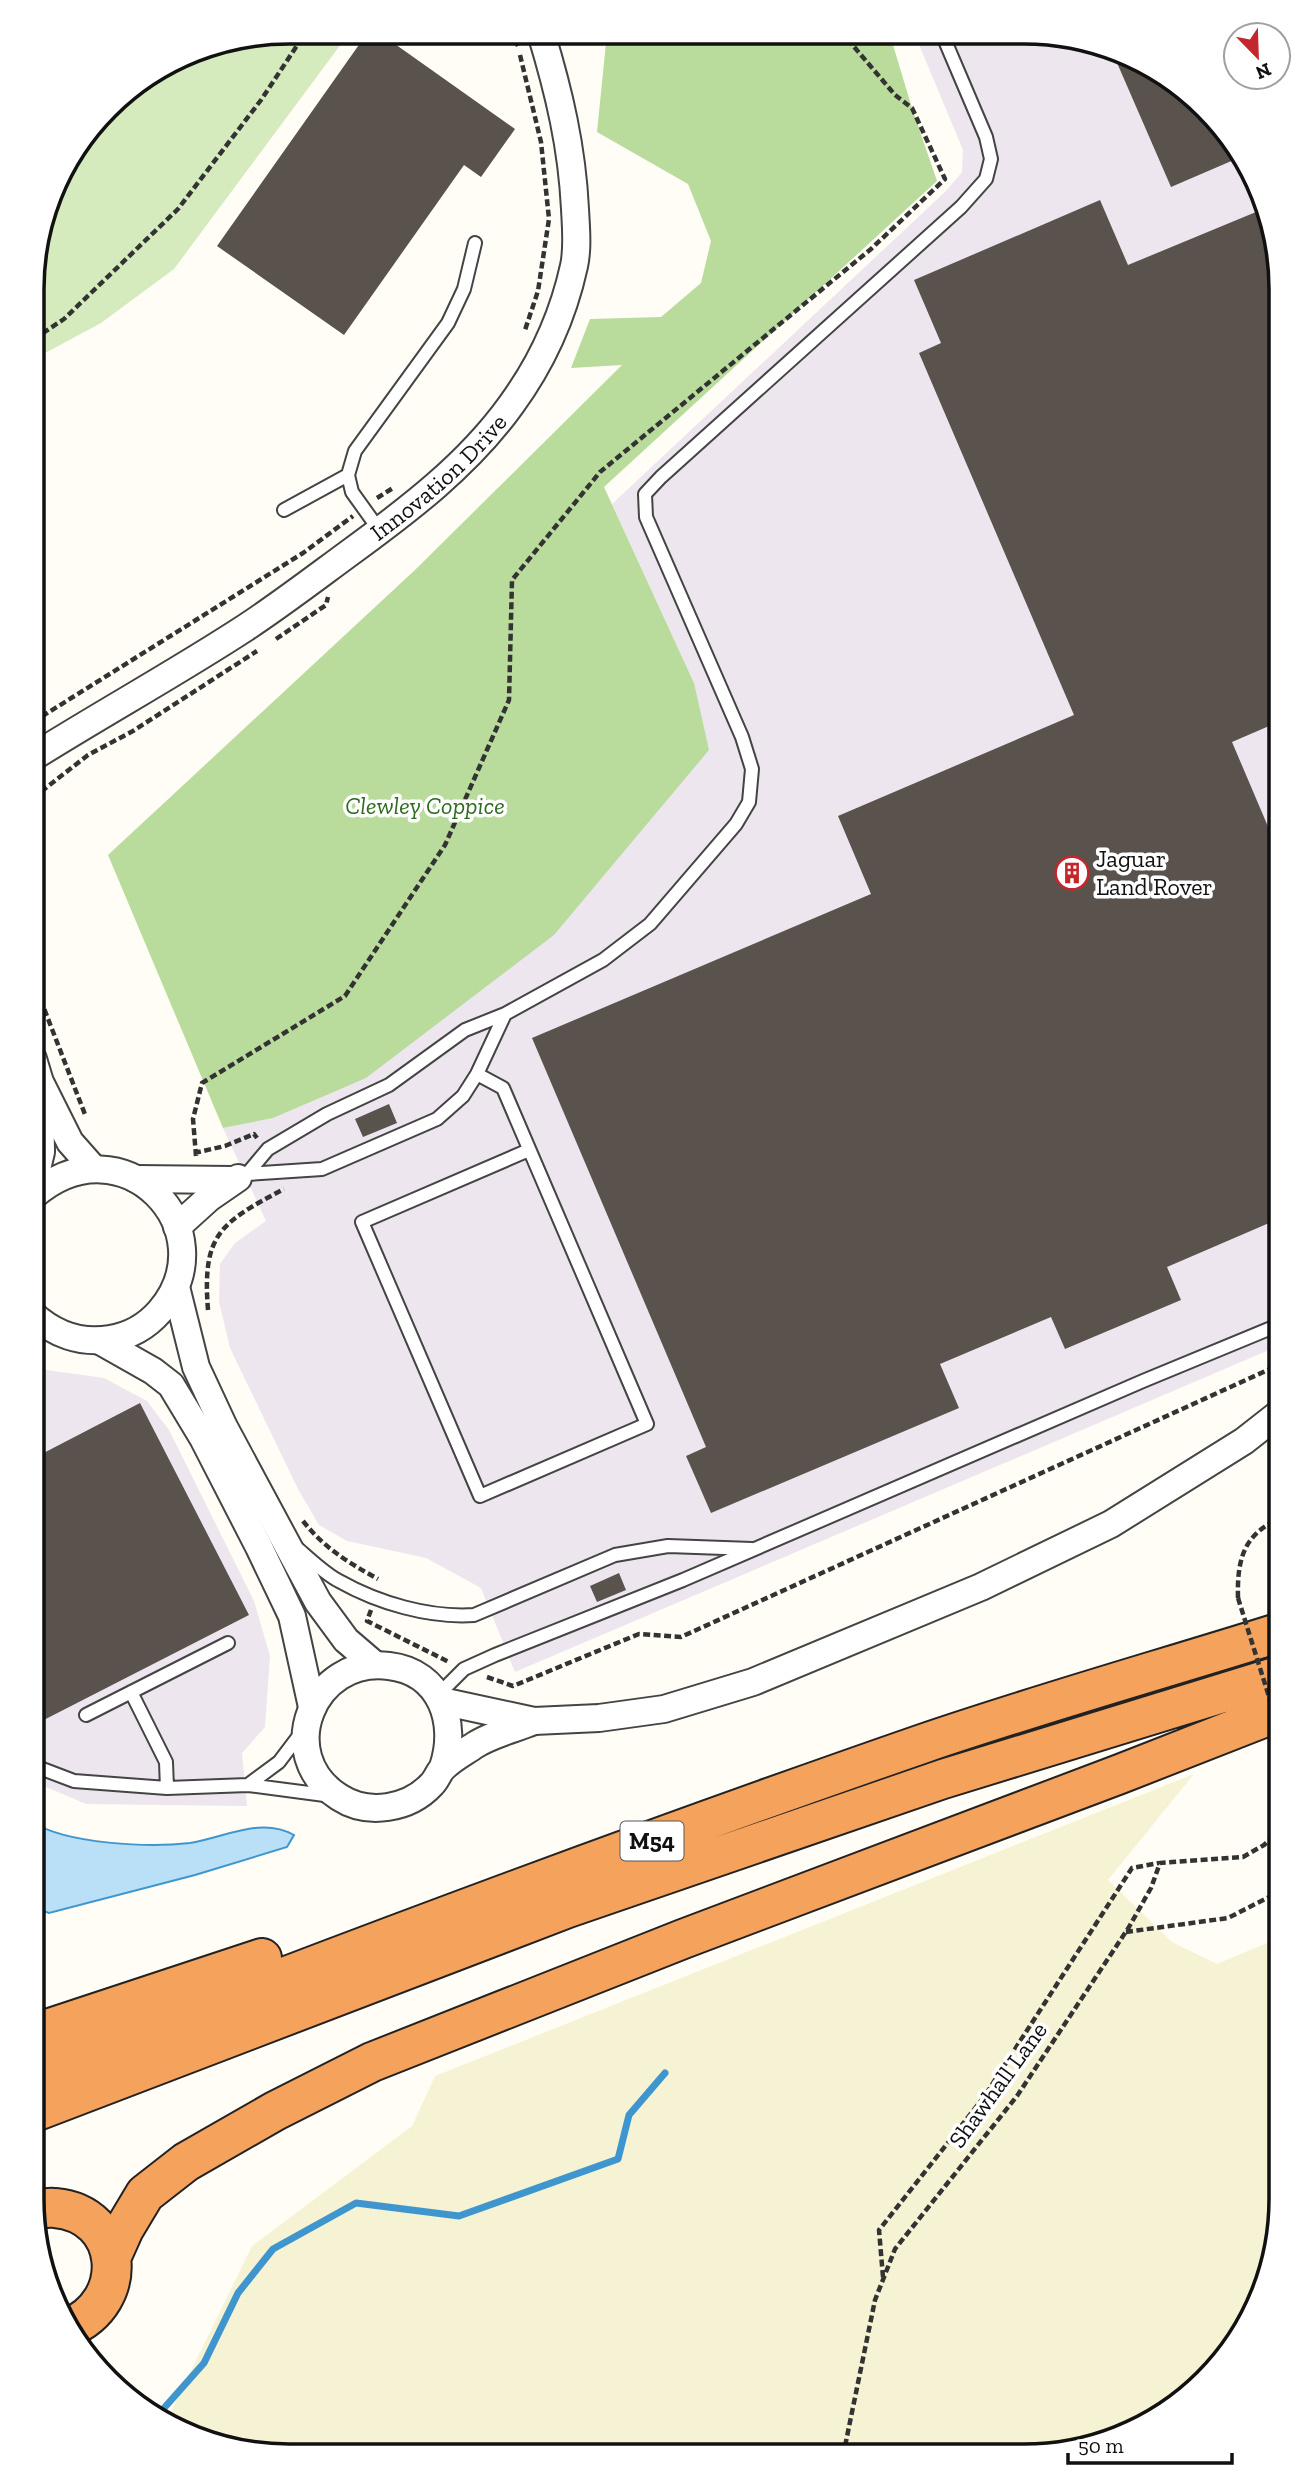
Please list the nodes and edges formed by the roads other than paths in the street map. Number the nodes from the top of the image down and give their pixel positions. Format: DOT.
graph roads {
  1 [pos="544,44"];
  2 [pos="946,44"];
  3 [pos="475,243"];
  4 [pos="348,475"];
  5 [pos="284,510"];
  6 [pos="380,531"];
  7 [pos="44,750"];
  8 [pos="505,1014"];
  9 [pos="477,1074"];
  10 [pos="44,1088"];
  11 [pos="529,1150"];
  12 [pos="93,1168"];
  13 [pos="239,1177"];
  14 [pos="136,1179"];
  15 [pos="44,1186"];
  16 [pos="177,1227"];
  17 [pos="176,1286"];
  18 [pos="44,1324"];
  19 [pos="1269,1329"];
  20 [pos="100,1341"];
  21 [pos="1269,1421"];
  22 [pos="283,1536"];
  23 [pos="755,1549"];
  24 [pos="1269,1636"];
  25 [pos="228,1643"];
  26 [pos="374,1664"];
  27 [pos="1269,1679"];
  28 [pos="131,1692"];
  29 [pos="440,1698"];
  30 [pos="86,1715"];
  31 [pos="309,1716"];
  32 [pos="1269,1716"];
  33 [pos="534,1721"];
  34 [pos="443,1767"];
  35 [pos="44,1770"];
  36 [pos="248,1785"];
  37 [pos="167,1788"];
  38 [pos="340,1798"];
  39 [pos="551,1877"];
  40 [pos="44,2030"];
  41 [pos="44,2069"];
  42 [pos="44,2108"];
  43 [pos="44,2208"];
  44 [pos="111,2258"];
  45 [pos="78,2324"];
  1 -- 6 [label="street, Innovation Drive"];
  2 -- 8 [label="lane"];
  3 -- 4 [label="lane"];
  4 -- 5 [label="lane"];
  4 -- 6 [label="lane"];
  6 -- 7 [label="street, Innovation Drive"];
  8 -- 9 [label="lane"];
  8 -- 13 [label="lane"];
  9 -- 11 [label="lane"];
  9 -- 13 [label="lane"];
  10 -- 12 [label="street"];
  11 -- 11 [label="lane"];
  12 -- 14 [label="street"];
  12 -- 15 [label="street"];
  13 -- 14 [label="street"];
  13 -- 16 [label="street"];
  14 -- 16 [label="street"];
  16 -- 17 [label="street"];
  17 -- 20 [label="street"];
  17 -- 22 [label="street"];
  18 -- 20 [label="street"];
  19 -- 23 [label="lane"];
  20 -- 31 [label="street"];
  21 -- 33 [label="street"];
  22 -- 23 [label="lane"];
  22 -- 26 [label="street"];
  23 -- 29 [label="lane"];
  24 -- 39 [label="highway, M54"];
  25 -- 28 [label="lane"];
  26 -- 29 [label="street"];
  26 -- 31 [label="street"];
  27 -- 42 [label="highway, M54"];
  28 -- 30 [label="lane"];
  28 -- 37 [label="lane"];
  29 -- 33 [label="street"];
  29 -- 34 [label="street"];
  31 -- 36 [label="lane"];
  31 -- 38 [label="street"];
  32 -- 44 [label="highway"];
  33 -- 34 [label="street"];
  34 -- 38 [label="street"];
  35 -- 37 [label="lane"];
  36 -- 37 [label="lane"];
  36 -- 38 [label="lane"];
  39 -- 40 [label="highway"];
  39 -- 41 [label="highway, M54"];
  43 -- 44 [label="highway"];
  44 -- 45 [label="highway"];
}
